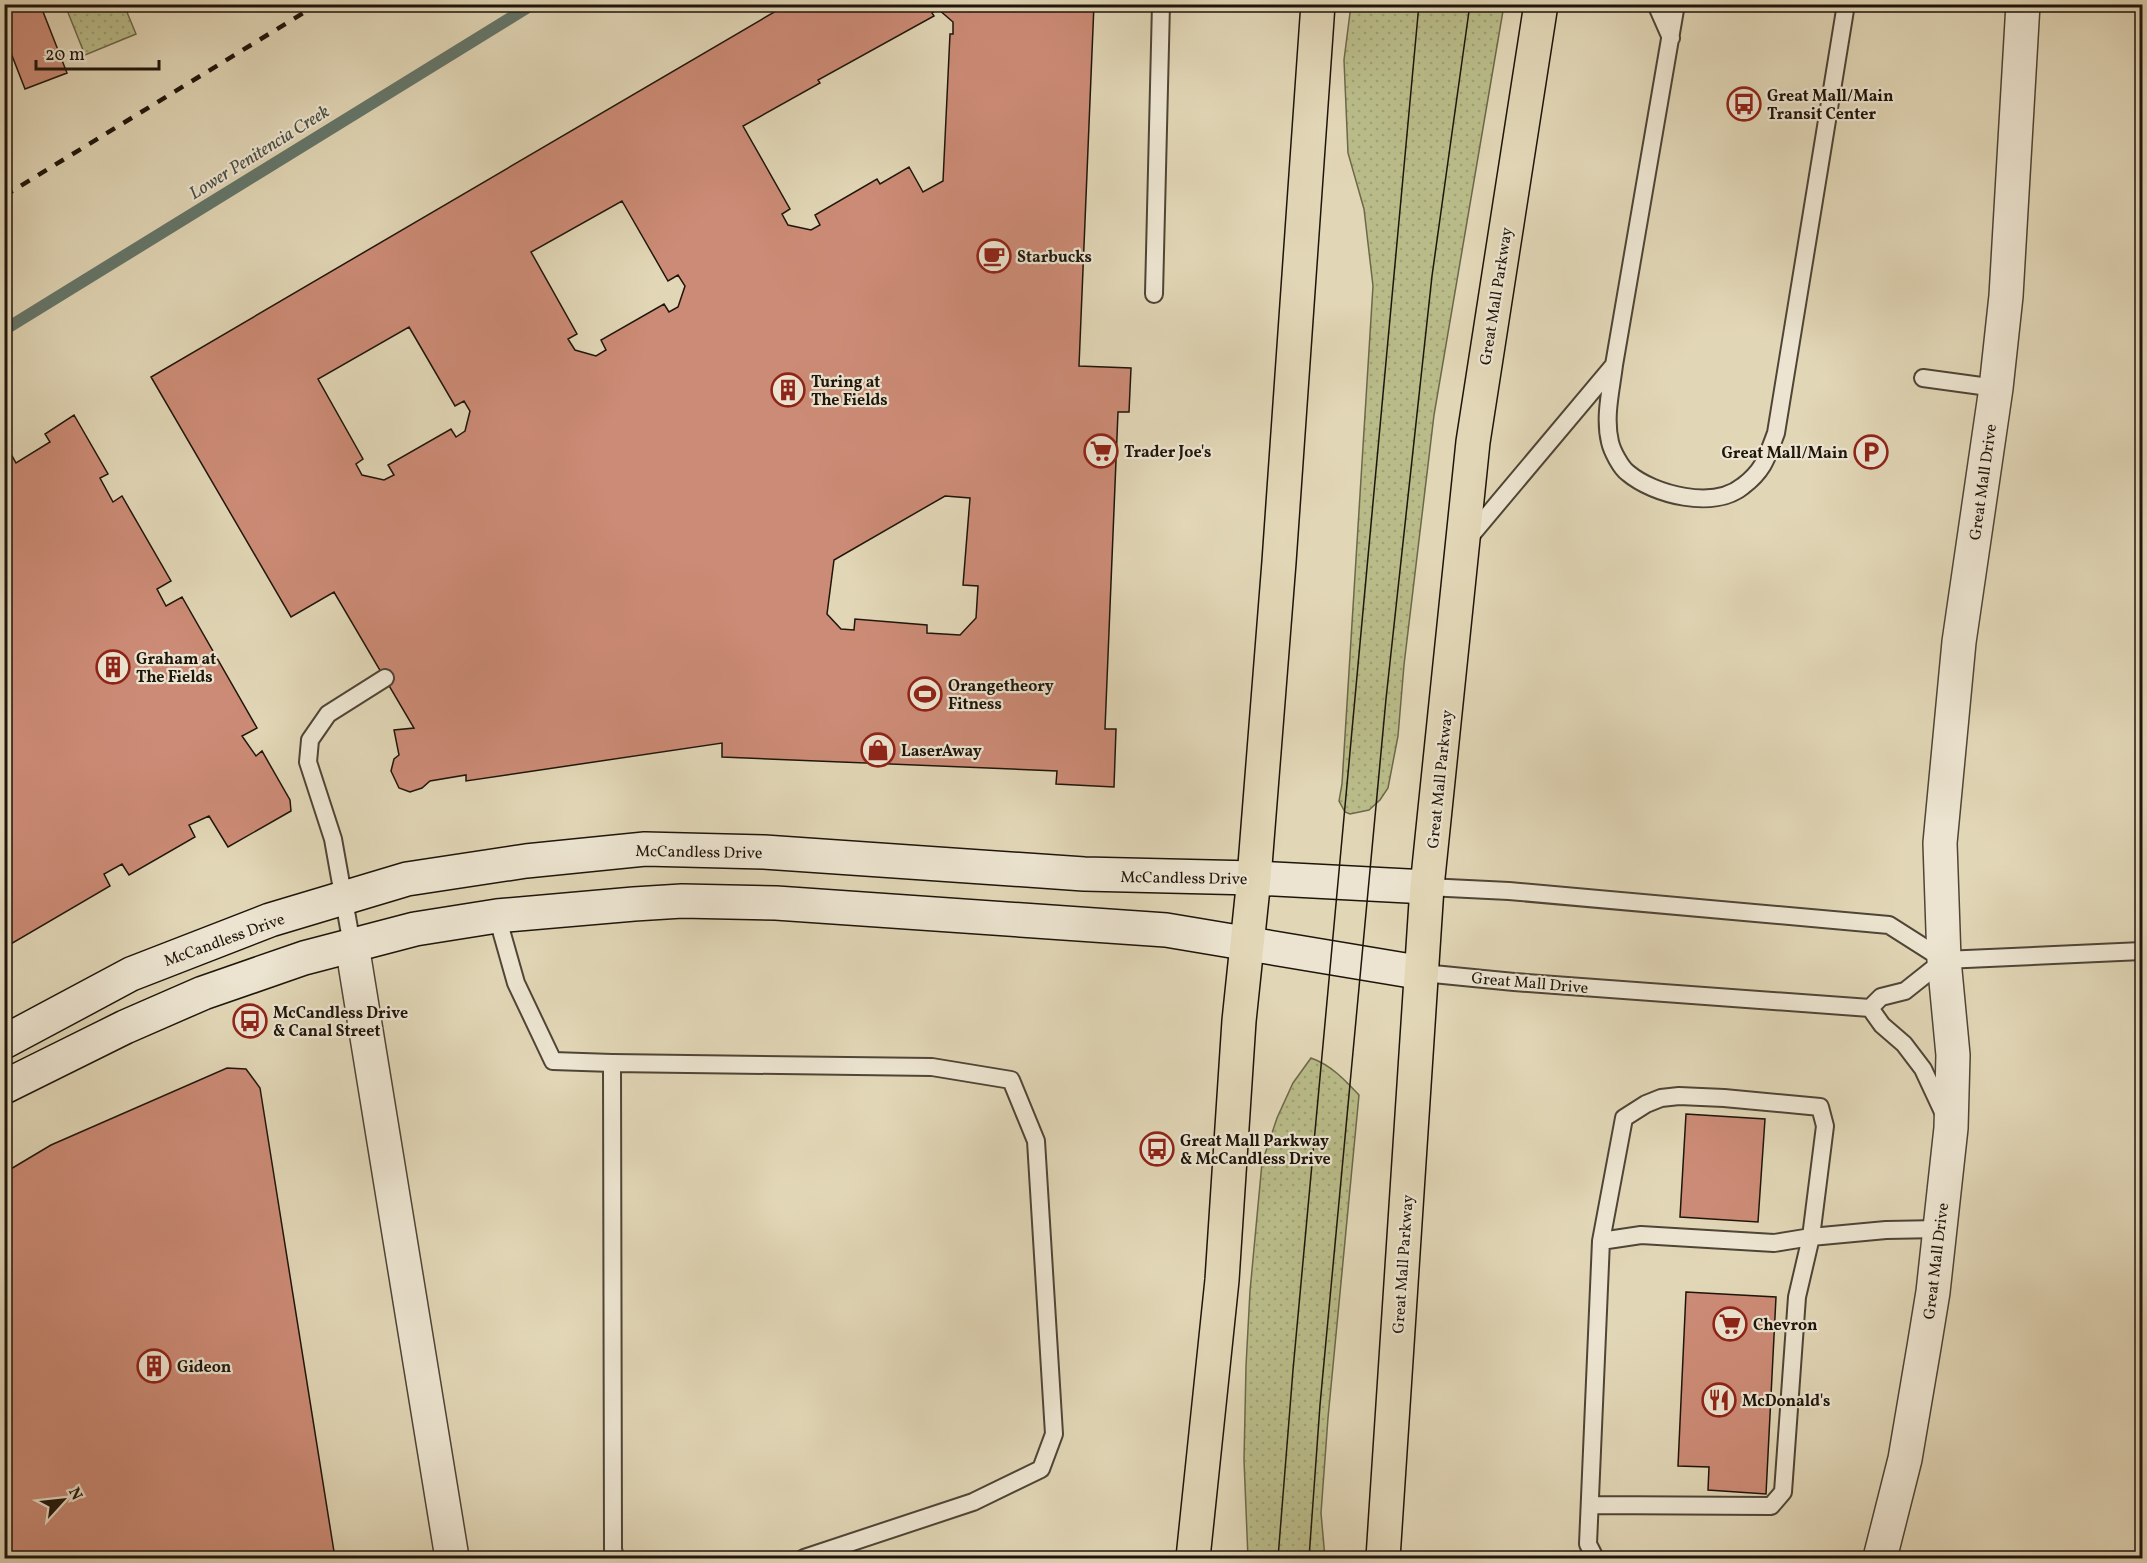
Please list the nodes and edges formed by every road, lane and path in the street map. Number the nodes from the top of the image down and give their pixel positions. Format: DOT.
graph roads {
  1 [pos="1161,4"];
  2 [pos="1318,4"];
  3 [pos="1541,4"];
  4 [pos="1656,4"];
  5 [pos="1676,4"];
  6 [pos="1846,4"];
  7 [pos="2023,4"];
  8 [pos="1671,38"];
  9 [pos="1154,294"];
  10 [pos="1614,365"];
  11 [pos="1923,378"];
  12 [pos="1996,388"];
  13 [pos="1463,545"];
  14 [pos="385,678"];
  15 [pos="1254,878"];
  16 [pos="1427,887"];
  17 [pos="343,897"];
  18 [pos="497,916"];
  19 [pos="352,945"];
  20 [pos="1247,945"];
  21 [pos="2142,951"];
  22 [pos="1944,960"];
  23 [pos="1423,973"];
  24 [pos="1870,1008"];
  25 [pos="4,1042"];
  26 [pos="612,1063"];
  27 [pos="4,1087"];
  28 [pos="1951,1128"];
  29 [pos="1940,1229"];
  30 [pos="1811,1236"];
  31 [pos="1601,1240"];
  32 [pos="1590,1505"];
  33 [pos="452,1558"];
  34 [pos="615,1558"];
  35 [pos="804,1558"];
  36 [pos="1193,1558"];
  37 [pos="1383,1558"];
  38 [pos="1595,1558"];
  39 [pos="1880,1558"];
  1 -- 9 [label="lane"];
  2 -- 15 [label="main road"];
  3 -- 13 [label="main road, Great Mall Parkway"];
  4 -- 8 [label="lane"];
  5 -- 8 [label="lane"];
  6 -- 10 [label="lane"];
  7 -- 12 [label="main road, Great Mall Drive"];
  8 -- 10 [label="lane"];
  10 -- 13 [label="lane"];
  11 -- 12 [label="lane"];
  12 -- 22 [label="main road, Great Mall Drive"];
  13 -- 16 [label="main road, Great Mall Parkway"];
  14 -- 17 [label="lane"];
  15 -- 16 [label="main road, McCandless Drive"];
  15 -- 17 [label="main road, McCandless Drive"];
  15 -- 20 [label="main road"];
  16 -- 22 [label="lane"];
  16 -- 23 [label="main road, Great Mall Parkway"];
  17 -- 19 [label="lane"];
  17 -- 25 [label="main road, McCandless Drive"];
  18 -- 19 [label="main road"];
  18 -- 20 [label="main road"];
  18 -- 26 [label="lane"];
  19 -- 27 [label="main road"];
  19 -- 33 [label="main road"];
  20 -- 23 [label="main road"];
  20 -- 36 [label="main road"];
  21 -- 22 [label="lane"];
  22 -- 24 [label="lane"];
  22 -- 28 [label="main road, Great Mall Drive"];
  23 -- 24 [label="lane, Great Mall Drive"];
  23 -- 37 [label="main road, Great Mall Parkway"];
  24 -- 28 [label="lane"];
  26 -- 34 [label="lane"];
  26 -- 35 [label="lane"];
  28 -- 29 [label="main road, Great Mall Drive"];
  29 -- 30 [label="lane"];
  29 -- 39 [label="main road, Great Mall Drive"];
  30 -- 31 [label="lane"];
  30 -- 31 [label="lane"];
  30 -- 32 [label="lane"];
  31 -- 32 [label="lane"];
  32 -- 38 [label="lane"];
}
